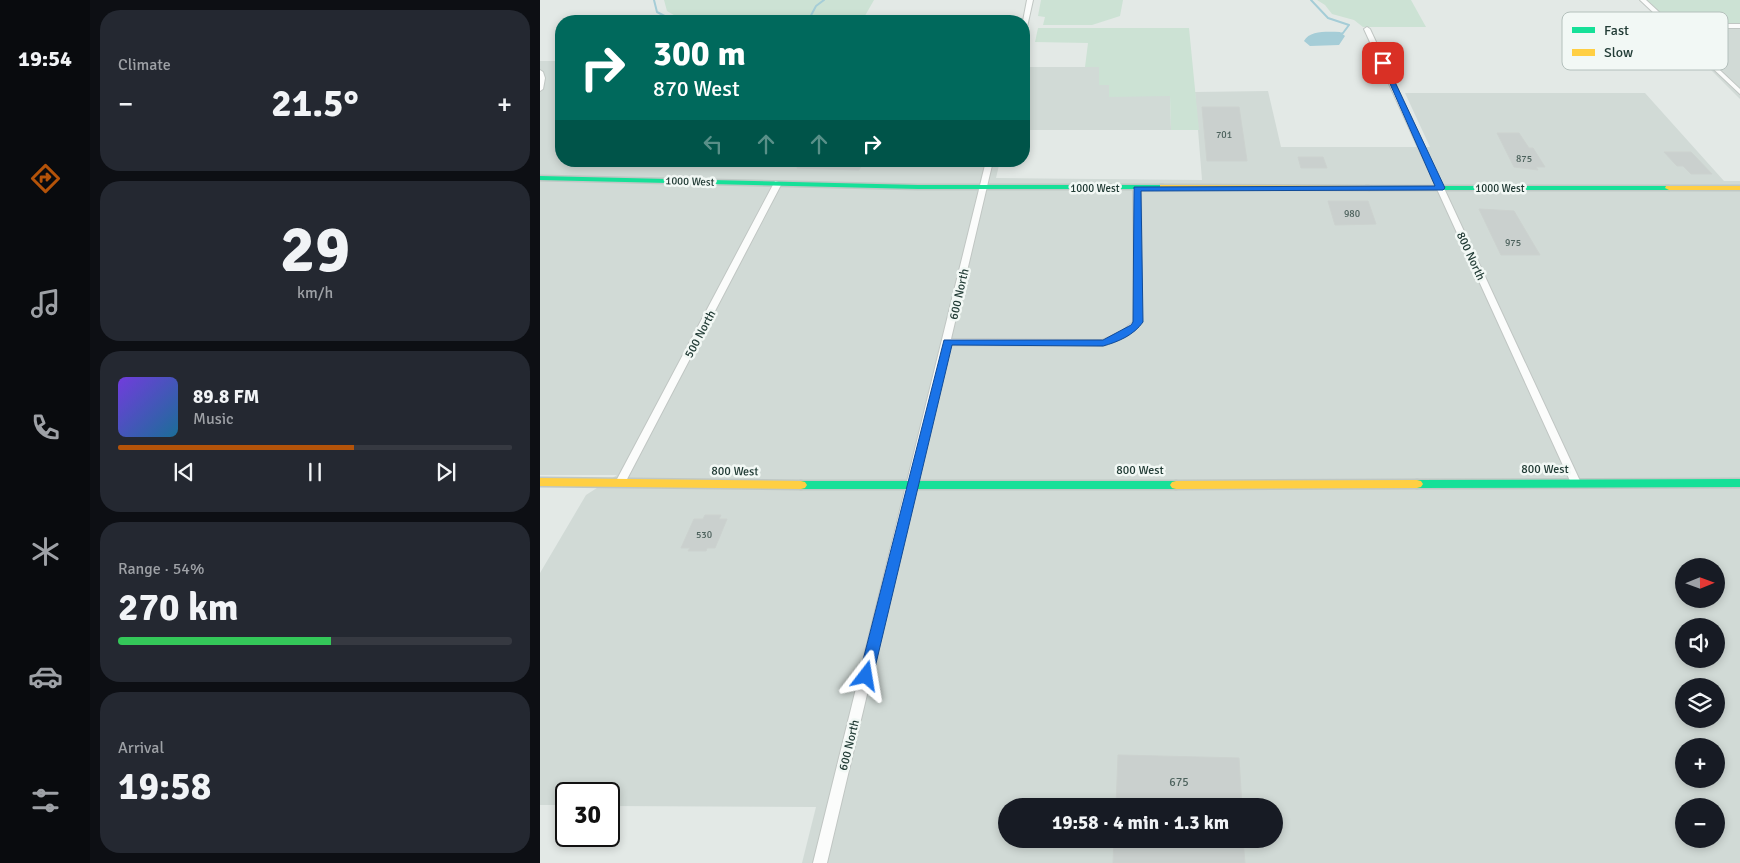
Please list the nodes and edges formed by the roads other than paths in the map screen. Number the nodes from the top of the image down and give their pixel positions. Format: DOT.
graph roads {
  1 [pos="1030,0"];
  2 [pos="1643,0"];
  3 [pos="1656,12"];
  4 [pos="1027,15"];
  5 [pos="1367,29"];
  6 [pos="1716,70"];
  7 [pos="540,72"];
  8 [pos="540,89"];
  9 [pos="1740,92"];
  10 [pos="989,167"];
  11 [pos="540,178"];
  12 [pos="778,183"];
  13 [pos="984,187"];
  14 [pos="1137,188"];
  15 [pos="1440,188"];
  16 [pos="1740,188"];
  17 [pos="947,342"];
  18 [pos="540,482"];
  19 [pos="1576,483"];
  20 [pos="1740,483"];
  21 [pos="620,484"];
  22 [pos="913,485"];
  23 [pos="820,863"];
  1 -- 4 [label="street"];
  2 -- 3 [label="street"];
  5 -- 15 [label="street, 800 North"];
  6 -- 9 [label="street"];
  7 -- 8 [label="street"];
  10 -- 13 [label="street, 600 North"];
  11 -- 12 [label="main road, 1000 West"];
  12 -- 13 [label="main road, 1000 West"];
  12 -- 21 [label="street, 500 North"];
  13 -- 14 [label="main road, 1000 West"];
  13 -- 17 [label="street, 600 North"];
  14 -- 15 [label="main road, 1000 West"];
  14 -- 17 [label="street"];
  15 -- 16 [label="main road, 1000 West"];
  15 -- 19 [label="street, 800 North"];
  17 -- 22 [label="street, 600 North"];
  18 -- 21 [label="main road, 800 West"];
  19 -- 20 [label="main road, 800 West"];
  19 -- 22 [label="main road, 800 West"];
  21 -- 22 [label="main road, 800 West"];
  22 -- 23 [label="street, 600 North"];
}
